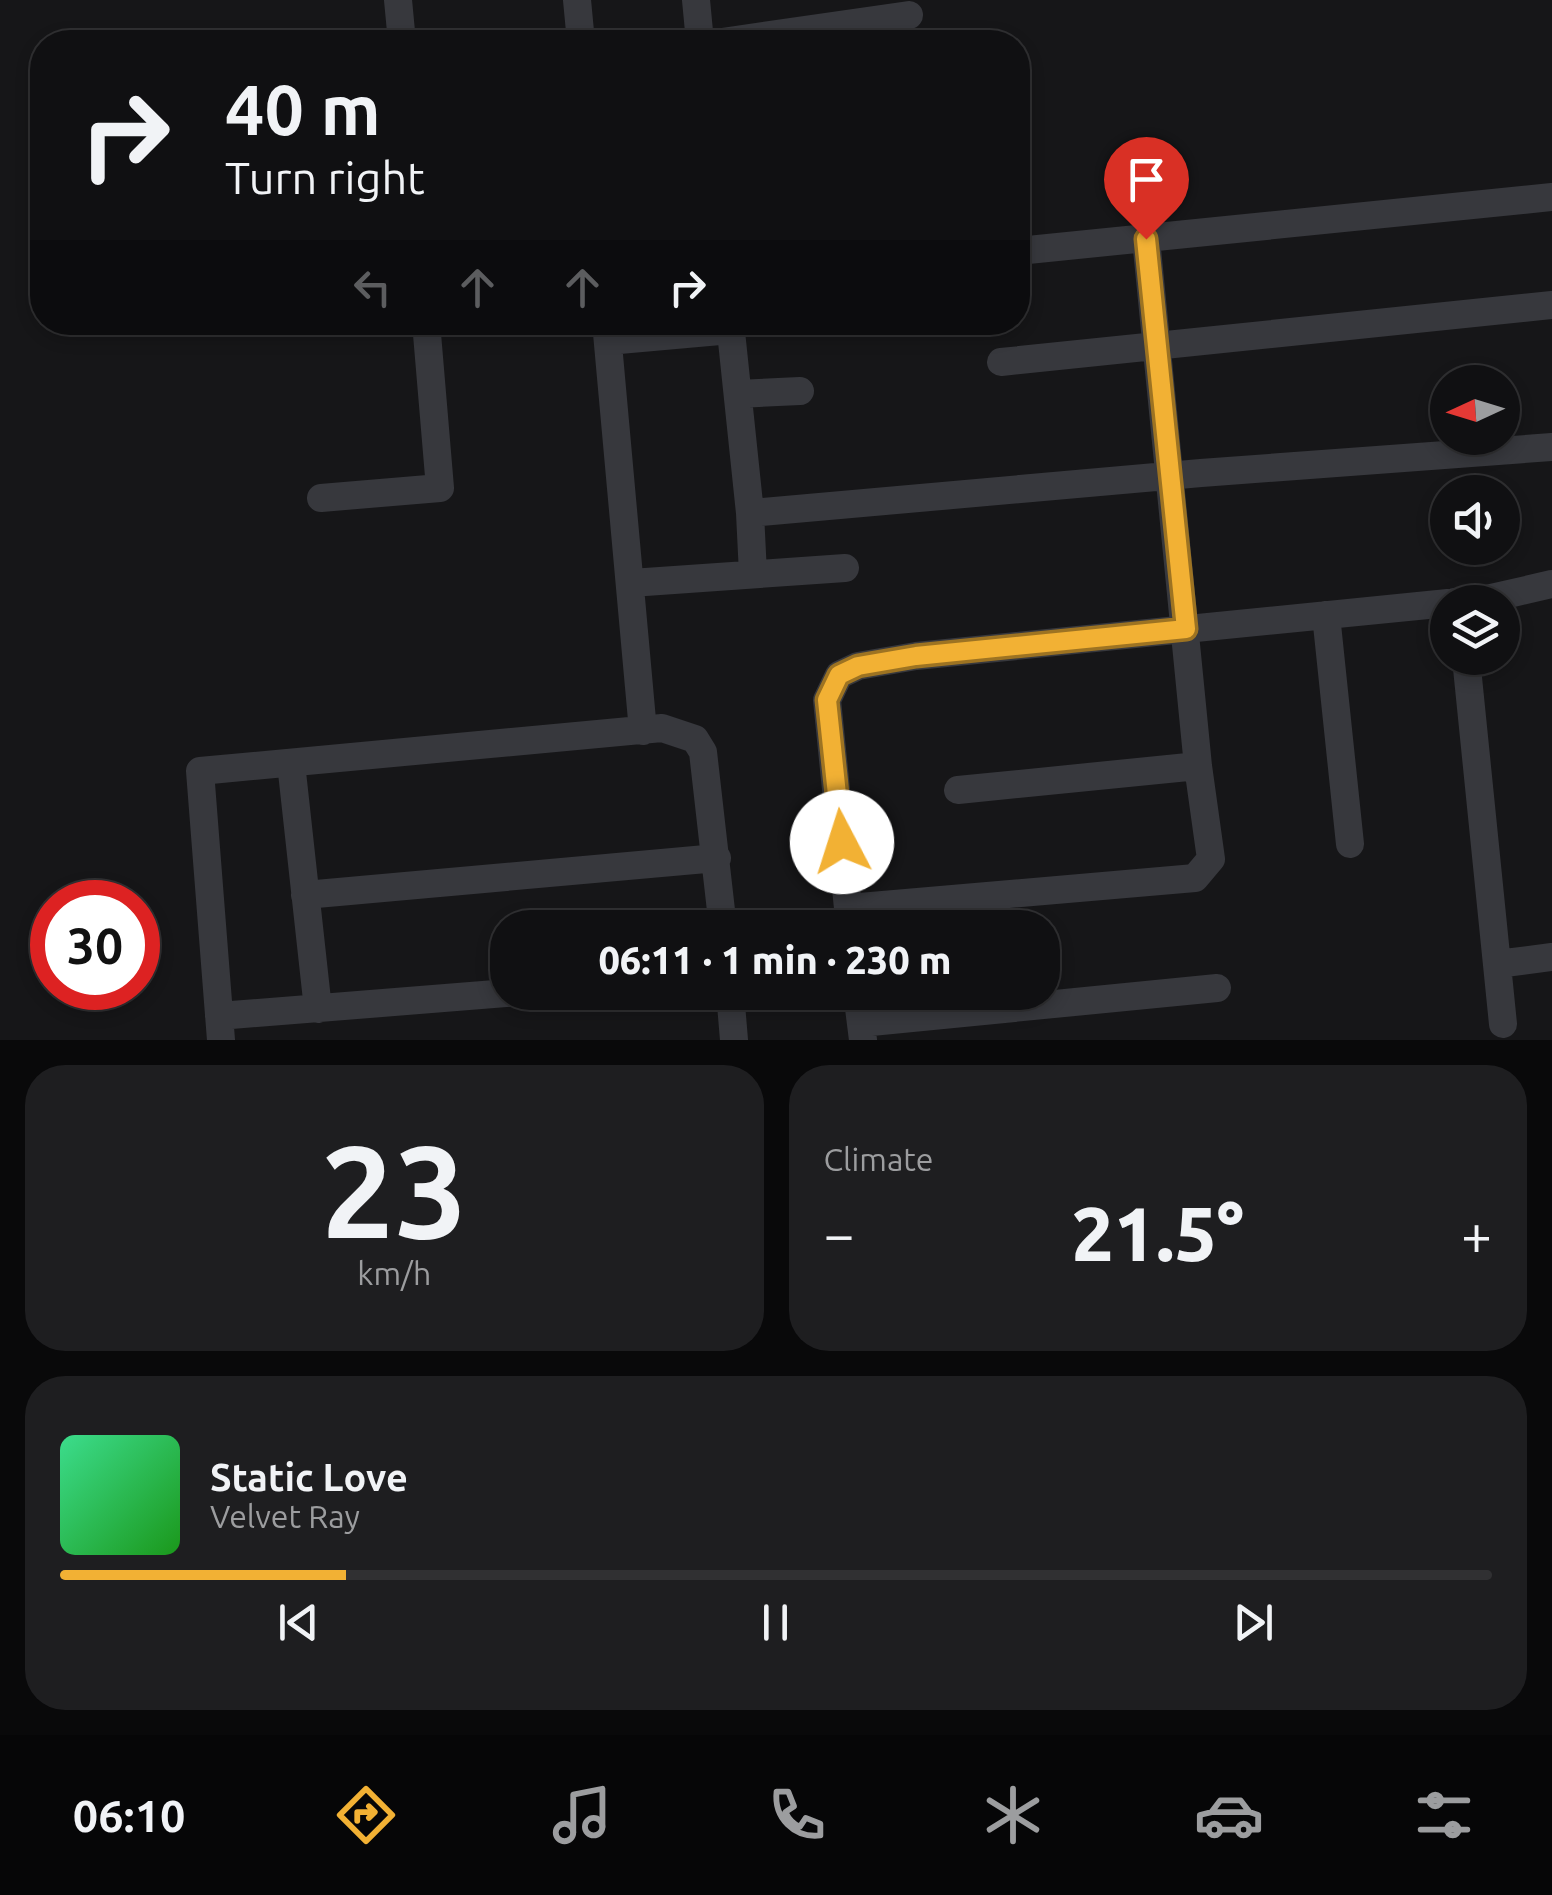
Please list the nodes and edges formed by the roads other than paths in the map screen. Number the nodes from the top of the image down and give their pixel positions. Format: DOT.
graph roads {
  1 [pos="398,0"];
  2 [pos="577,0"];
  3 [pos="696,0"];
  4 [pos="909,14"];
  5 [pos="401,30"];
  6 [pos="580,30"];
  7 [pos="699,30"];
  8 [pos="802,30"];
  9 [pos="1552,196"];
  10 [pos="1146,239"];
  11 [pos="1030,250"];
  12 [pos="1552,305"];
  13 [pos="427,335"];
  14 [pos="607,335"];
  15 [pos="731,335"];
  16 [pos="1158,348"];
  17 [pos="1001,362"];
  18 [pos="800,391"];
  19 [pos="738,394"];
  20 [pos="1552,447"];
  21 [pos="1170,476"];
  22 [pos="321,498"];
  23 [pos="750,513"];
  24 [pos="845,568"];
  25 [pos="753,574"];
  26 [pos="630,583"];
  27 [pos="1552,584"];
  28 [pos="1520,591"];
  29 [pos="1430,605"];
  30 [pos="1326,615"];
  31 [pos="1186,629"];
  32 [pos="1468,675"];
  33 [pos="644,731"];
  34 [pos="292,764"];
  35 [pos="1198,766"];
  36 [pos="958,790"];
  37 [pos="1350,844"];
  38 [pos="717,858"];
  39 [pos="305,895"];
  40 [pos="722,910"];
  41 [pos="848,910"];
  42 [pos="918,910"];
  43 [pos="1552,957"];
  44 [pos="1497,964"];
  45 [pos="1218,988"];
  46 [pos="490,995"];
  47 [pos="318,1009"];
  48 [pos="732,1010"];
  49 [pos="1503,1024"];
  50 [pos="220,1028"];
  51 [pos="862,1031"];
  52 [pos="734,1040"];
  1 -- 5 [label="street"];
  2 -- 6 [label="street"];
  3 -- 7 [label="street"];
  4 -- 8 [label="street"];
  9 -- 10 [label="street"];
  10 -- 11 [label="street"];
  10 -- 16 [label="street"];
  12 -- 16 [label="street"];
  13 -- 22 [label="street"];
  14 -- 26 [label="street"];
  15 -- 19 [label="street"];
  16 -- 17 [label="street"];
  16 -- 21 [label="street"];
  18 -- 19 [label="street"];
  19 -- 23 [label="street"];
  20 -- 21 [label="street"];
  21 -- 23 [label="street"];
  21 -- 31 [label="street"];
  23 -- 25 [label="street"];
  24 -- 25 [label="street"];
  25 -- 26 [label="street"];
  26 -- 33 [label="street"];
  27 -- 28 [label="street"];
  29 -- 30 [label="street"];
  30 -- 31 [label="street"];
  30 -- 37 [label="street"];
  31 -- 35 [label="street"];
  31 -- 41 [label="street"];
  32 -- 44 [label="street"];
  33 -- 34 [label="street"];
  33 -- 38 [label="street"];
  34 -- 39 [label="street"];
  34 -- 50 [label="street"];
  35 -- 36 [label="street"];
  35 -- 42 [label="street"];
  38 -- 39 [label="street"];
  38 -- 40 [label="street"];
  39 -- 47 [label="street"];
  43 -- 44 [label="street"];
  44 -- 49 [label="street"];
  45 -- 51 [label="street"];
  46 -- 47 [label="street"];
  47 -- 50 [label="street"];
  48 -- 52 [label="street"];
}
